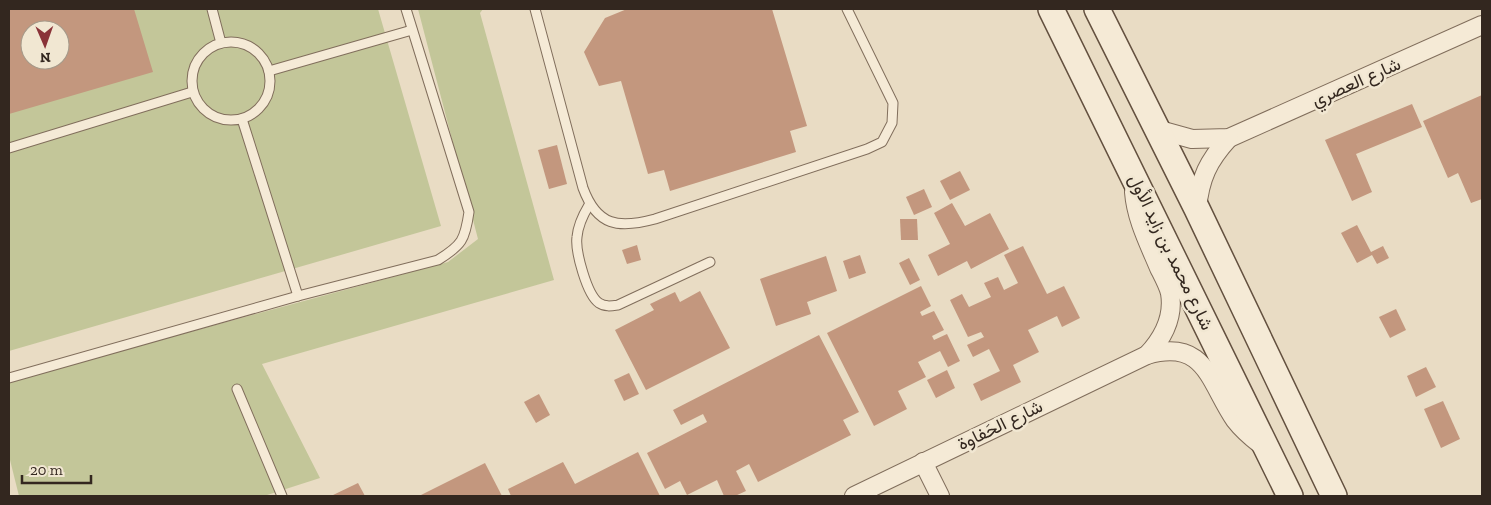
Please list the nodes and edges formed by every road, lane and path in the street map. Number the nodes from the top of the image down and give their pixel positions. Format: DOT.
graph roads {
  1 [pos="212,9"];
  2 [pos="406,9"];
  3 [pos="534,9"];
  4 [pos="847,9"];
  5 [pos="1051,9"];
  6 [pos="1097,9"];
  7 [pos="1482,25"];
  8 [pos="412,30"];
  9 [pos="221,43"];
  10 [pos="269,71"];
  11 [pos="192,92"];
  12 [pos="242,119"];
  13 [pos="1156,129"];
  14 [pos="1229,138"];
  15 [pos="9,148"];
  16 [pos="1132,174"];
  17 [pos="589,205"];
  18 [pos="1197,209"];
  19 [pos="710,262"];
  20 [pos="298,296"];
  21 [pos="1146,355"];
  22 [pos="9,378"];
  23 [pos="237,389"];
  24 [pos="1266,448"];
  25 [pos="923,462"];
  26 [pos="282,496"];
  27 [pos="854,496"];
  28 [pos="940,496"];
  29 [pos="1290,496"];
  30 [pos="1334,496"];
  1 -- 9 [label="lane"];
  2 -- 8 [label="lane"];
  3 -- 17 [label="lane"];
  4 -- 17 [label="lane"];
  5 -- 16 [label="main road, شارع محمد بن زايد الأول"];
  6 -- 13 [label="main road"];
  7 -- 14 [label="street, شارع العصري"];
  8 -- 10 [label="lane"];
  8 -- 20 [label="lane"];
  9 -- 10 [label="lane"];
  9 -- 11 [label="lane"];
  10 -- 12 [label="lane"];
  11 -- 12 [label="lane"];
  11 -- 15 [label="lane"];
  12 -- 20 [label="lane"];
  13 -- 14 [label="street, شارع العصري"];
  13 -- 18 [label="main road"];
  14 -- 18 [label="street, شارع العصري"];
  16 -- 21 [label="street, شارع الحَفاوة"];
  16 -- 24 [label="main road, شارع محمد بن زايد الأول"];
  17 -- 19 [label="lane"];
  18 -- 30 [label="main road"];
  20 -- 22 [label="lane"];
  21 -- 24 [label="street, شارع الحَفاوة"];
  21 -- 25 [label="street, شارع الحَفاوة"];
  23 -- 26 [label="lane"];
  24 -- 29 [label="main road, شارع محمد بن زايد الأول"];
  25 -- 27 [label="street, شارع الحَفاوة"];
  25 -- 28 [label="street"];
}
